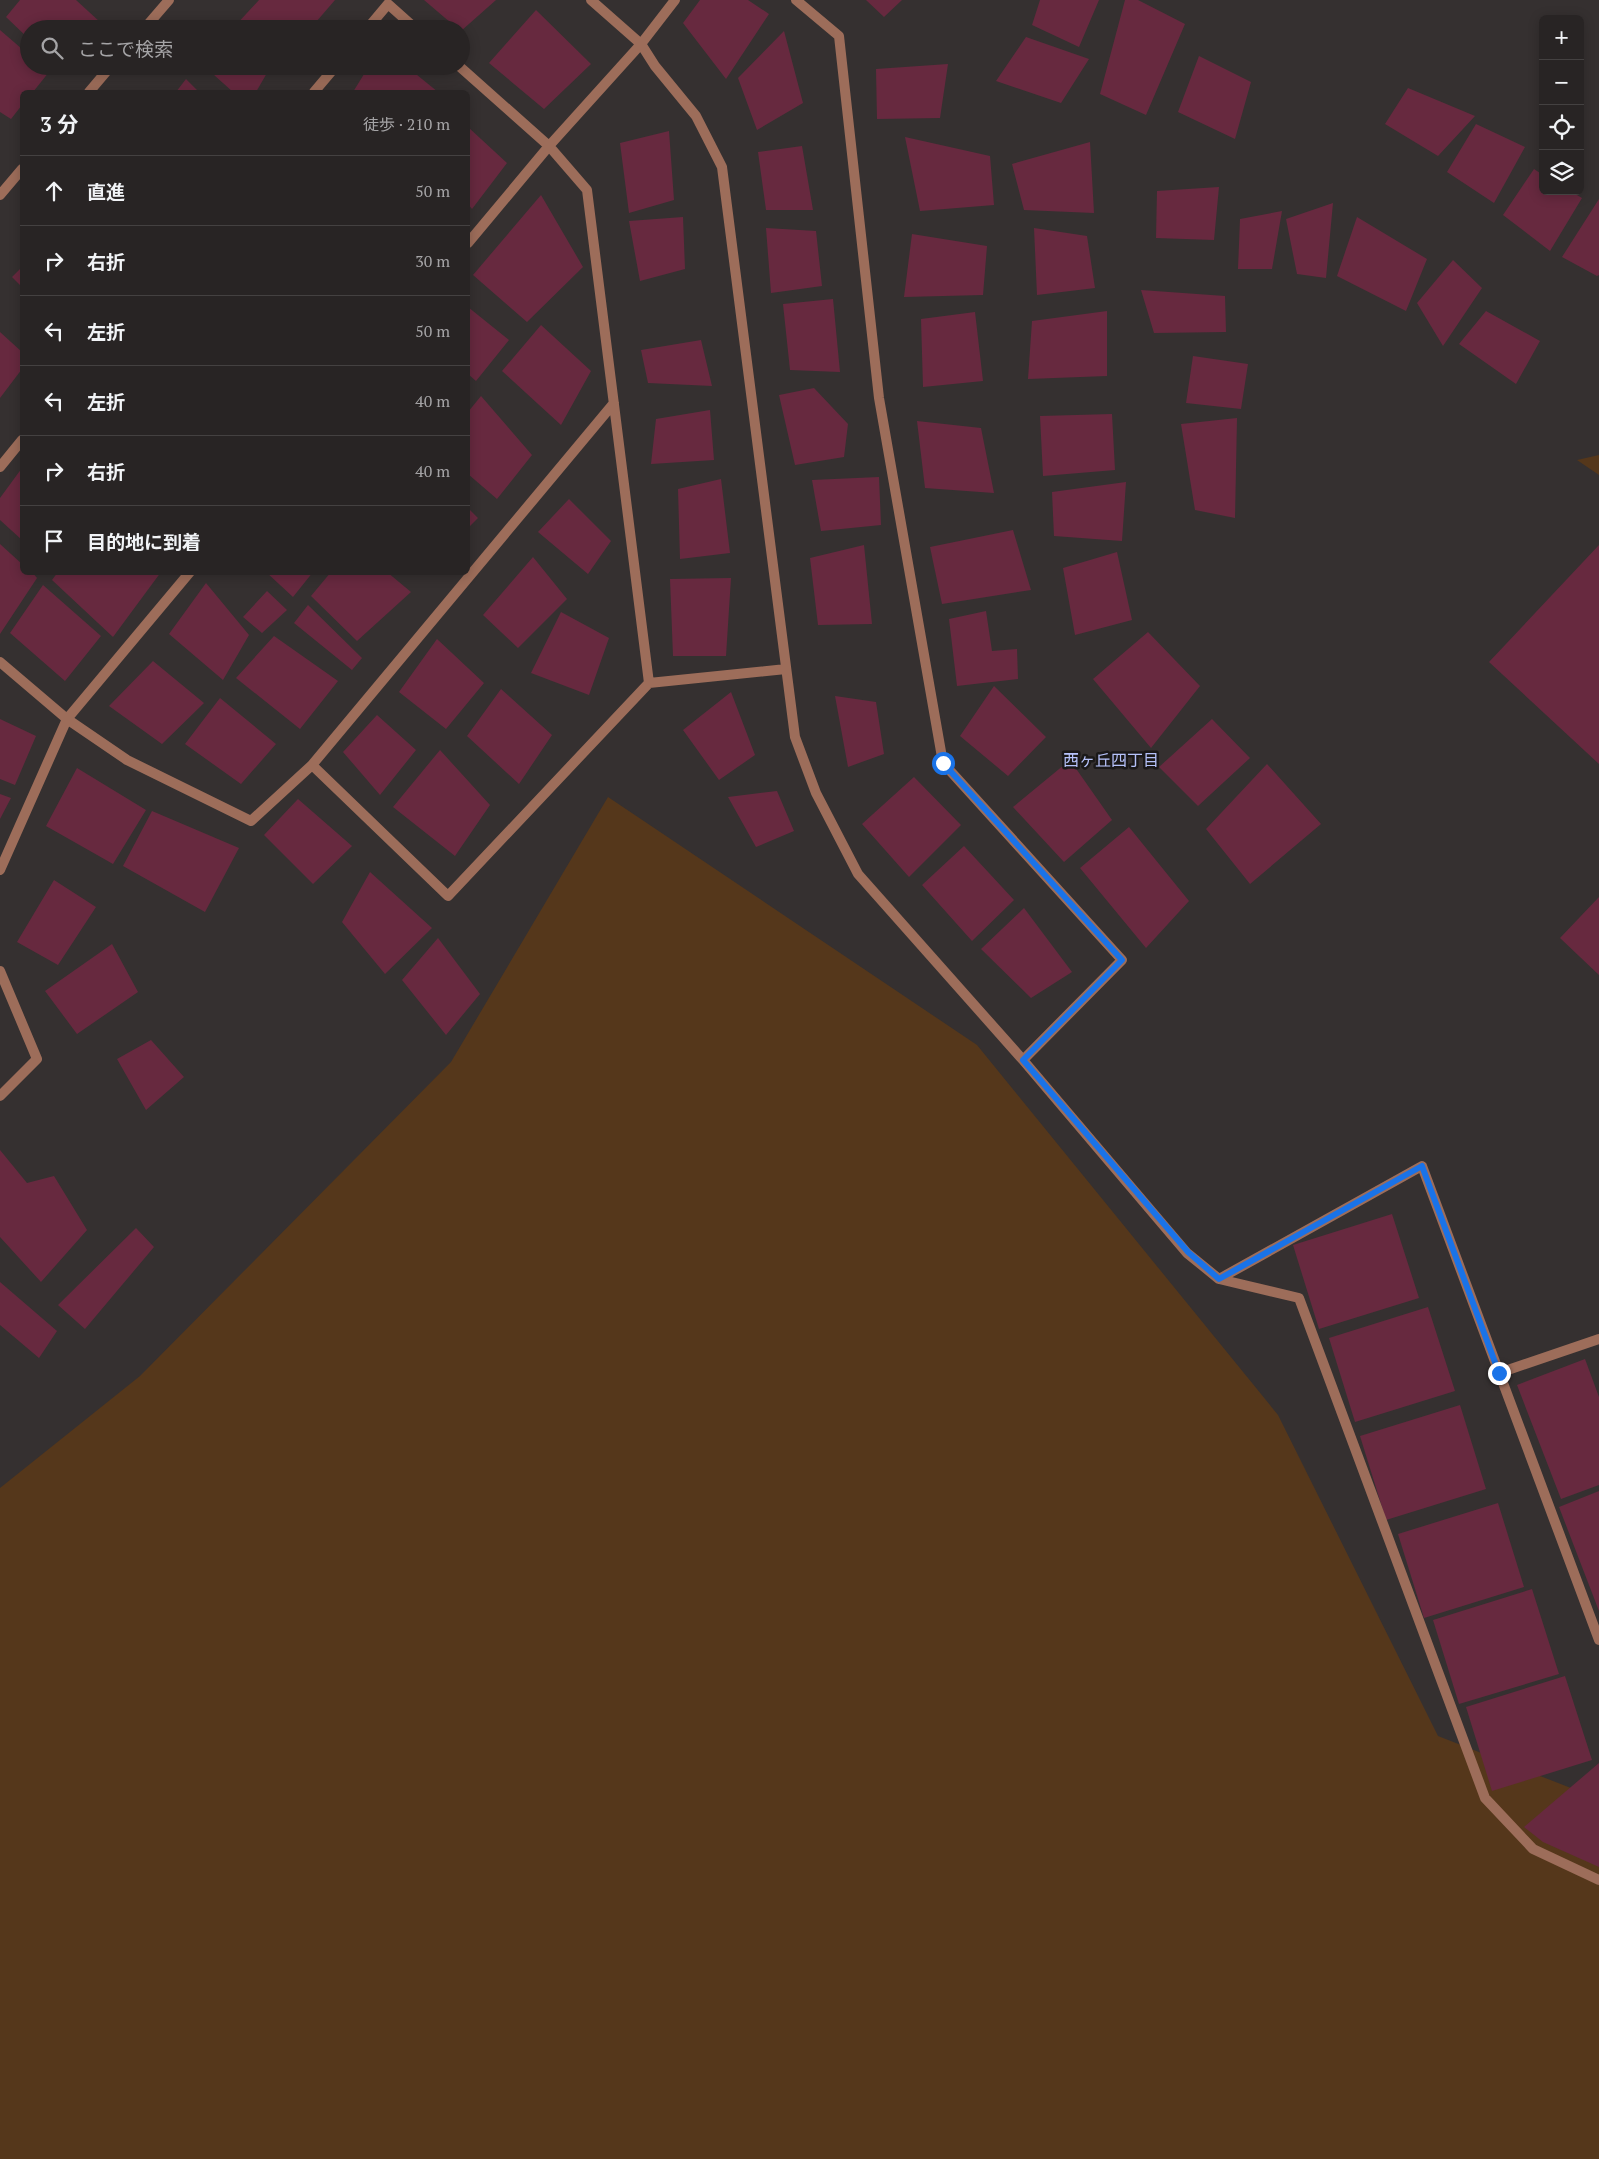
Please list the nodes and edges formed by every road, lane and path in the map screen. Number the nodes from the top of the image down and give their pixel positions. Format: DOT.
graph roads {
  1 [pos="169,0"];
  2 [pos="591,0"];
  3 [pos="675,0"];
  4 [pos="796,0"];
  5 [pos="152,20"];
  6 [pos="375,20"];
  7 [pos="406,20"];
  8 [pos="641,44"];
  9 [pos="104,75"];
  10 [pos="328,75"];
  11 [pos="468,75"];
  12 [pos="91,90"];
  13 [pos="316,90"];
  14 [pos="549,146"];
  15 [pos="20,171"];
  16 [pos="0,195"];
  17 [pos="470,241"];
  18 [pos="614,404"];
  19 [pos="20,442"];
  20 [pos="0,467"];
  21 [pos="187,575"];
  22 [pos="0,662"];
  23 [pos="786,669"];
  24 [pos="650,684"];
  25 [pos="67,718"];
  26 [pos="312,764"];
  27 [pos="0,870"];
  28 [pos="0,971"];
  29 [pos="1023,1060"];
  30 [pos="0,1096"];
  31 [pos="1219,1279"];
  32 [pos="1599,1339"];
  33 [pos="1499,1373"];
  34 [pos="1599,1640"];
  35 [pos="1599,1880"];
  1 -- 5 [label="street"];
  2 -- 8 [label="street"];
  3 -- 8 [label="street"];
  4 -- 29 [label="street"];
  6 -- 7 [label="street"];
  8 -- 14 [label="street"];
  8 -- 23 [label="street"];
  9 -- 12 [label="street"];
  10 -- 13 [label="street"];
  11 -- 14 [label="street"];
  14 -- 17 [label="street"];
  14 -- 18 [label="street"];
  15 -- 16 [label="street"];
  18 -- 24 [label="street"];
  18 -- 26 [label="street"];
  19 -- 20 [label="street"];
  21 -- 25 [label="street"];
  22 -- 25 [label="street"];
  23 -- 24 [label="street"];
  23 -- 29 [label="street"];
  24 -- 26 [label="street"];
  25 -- 26 [label="street"];
  25 -- 27 [label="street"];
  28 -- 30 [label="street"];
  29 -- 31 [label="street"];
  31 -- 33 [label="street"];
  31 -- 35 [label="street"];
  32 -- 33 [label="street"];
  33 -- 34 [label="street"];
}
